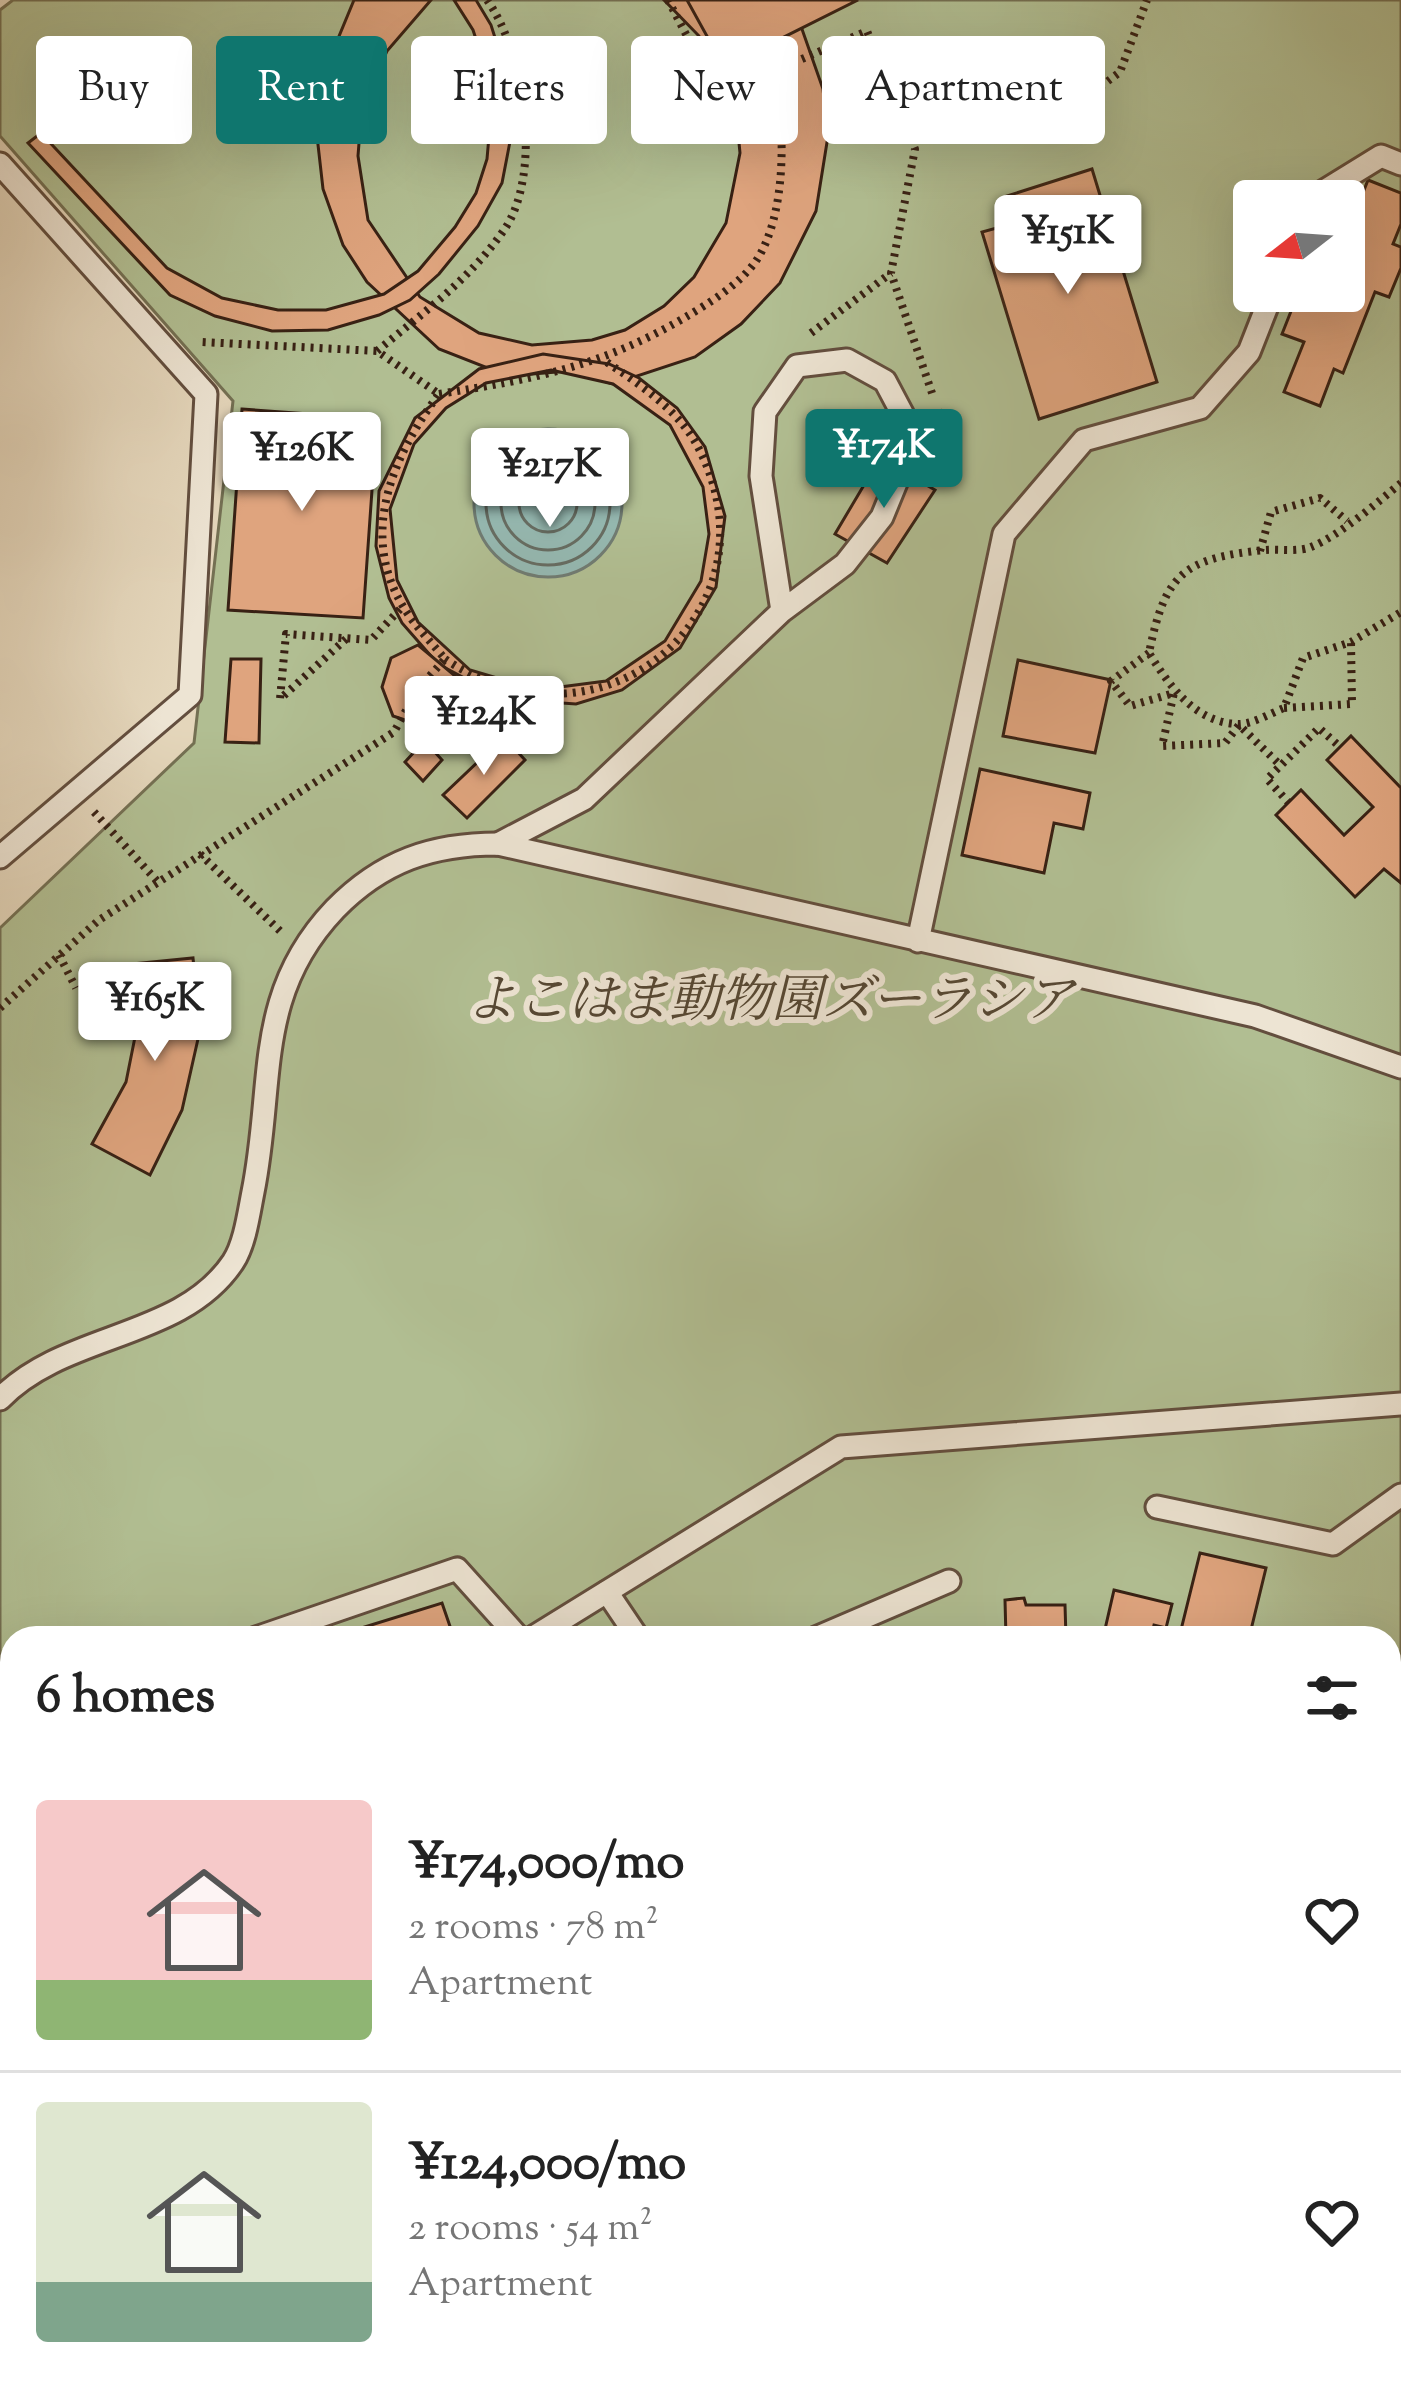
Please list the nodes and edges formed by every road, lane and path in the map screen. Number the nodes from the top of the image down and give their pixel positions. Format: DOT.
graph roads {
  1 [pos="487,0"];
  2 [pos="668,0"];
  3 [pos="1147,0"];
  4 [pos="687,36"];
  5 [pos="1105,83"];
  6 [pos="783,144"];
  7 [pos="913,144"];
  8 [pos="0,164"];
  9 [pos="1401,164"];
  10 [pos="1342,180"];
  11 [pos="1265,312"];
  12 [pos="184,340"];
  13 [pos="377,351"];
  14 [pos="604,360"];
  15 [pos="439,394"];
  16 [pos="938,457"];
  17 [pos="1401,483"];
  18 [pos="1347,521"];
  19 [pos="1260,550"];
  20 [pos="402,607"];
  21 [pos="782,611"];
  22 [pos="1401,612"];
  23 [pos="346,639"];
  24 [pos="1351,642"];
  25 [pos="1149,653"];
  26 [pos="445,659"];
  27 [pos="1174,693"];
  28 [pos="1318,706"];
  29 [pos="1283,708"];
  30 [pos="1239,725"];
  31 [pos="1319,728"];
  32 [pos="1340,747"];
  33 [pos="1280,765"];
  34 [pos="74,791"];
  35 [pos="1289,803"];
  36 [pos="498,844"];
  37 [pos="200,854"];
  38 [pos="0,857"];
  39 [pos="158,882"];
  40 [pos="918,941"];
  41 [pos="301,945"];
  42 [pos="59,955"];
  43 [pos="76,988"];
  44 [pos="0,1008"];
  45 [pos="1399,1059"];
  46 [pos="0,1399"];
  47 [pos="1401,1404"];
  48 [pos="1401,1495"];
  49 [pos="1157,1507"];
  50 [pos="950,1580"];
  51 [pos="607,1592"];
  52 [pos="291,1626"];
  53 [pos="508,1626"];
  54 [pos="552,1626"];
  55 [pos="630,1626"];
  56 [pos="843,1626"];
  1 -- 13 [label="path"];
  2 -- 4 [label="path"];
  3 -- 5 [label="path"];
  6 -- 14 [label="path"];
  7 -- 16 [label="path"];
  8 -- 34 [label="lane"];
  9 -- 10 [label="lane"];
  11 -- 40 [label="lane"];
  12 -- 13 [label="path"];
  13 -- 15 [label="path"];
  14 -- 15 [label="path"];
  14 -- 26 [label="path"];
  15 -- 20 [label="path"];
  17 -- 18 [label="path"];
  18 -- 19 [label="path"];
  18 -- 19 [label="path"];
  19 -- 25 [label="path"];
  20 -- 23 [label="path"];
  20 -- 26 [label="path"];
  21 -- 21 [label="lane"];
  21 -- 36 [label="lane"];
  22 -- 24 [label="path"];
  23 -- 23 [label="path"];
  24 -- 28 [label="path"];
  24 -- 29 [label="path"];
  25 -- 27 [label="path"];
  25 -- 27 [label="path"];
  26 -- 37 [label="path"];
  27 -- 30 [label="path"];
  27 -- 30 [label="path"];
  28 -- 29 [label="path"];
  28 -- 31 [label="path"];
  29 -- 30 [label="path"];
  30 -- 33 [label="path"];
  31 -- 32 [label="path"];
  31 -- 33 [label="path"];
  33 -- 35 [label="path"];
  34 -- 38 [label="lane"];
  34 -- 39 [label="path"];
  36 -- 40 [label="lane"];
  36 -- 41 [label="lane"];
  37 -- 39 [label="path"];
  37 -- 41 [label="path"];
  39 -- 42 [label="path"];
  40 -- 45 [label="lane"];
  41 -- 46 [label="lane"];
  42 -- 43 [label="path"];
  42 -- 44 [label="path"];
  47 -- 51 [label="lane"];
  48 -- 49 [label="lane"];
  50 -- 56 [label="lane"];
  51 -- 54 [label="lane"];
  51 -- 55 [label="lane"];
  52 -- 53 [label="lane"];
}
